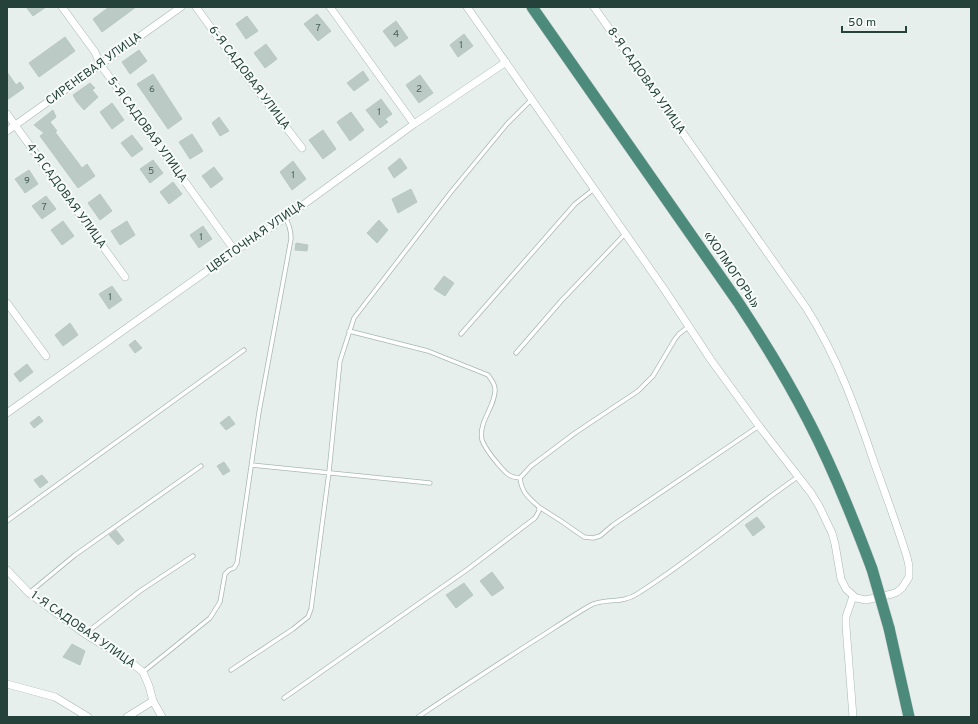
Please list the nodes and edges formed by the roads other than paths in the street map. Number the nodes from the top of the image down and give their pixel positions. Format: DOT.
graph roads {
  1 [pos="62,7"];
  2 [pos="181,7"];
  3 [pos="196,7"];
  4 [pos="330,7"];
  5 [pos="467,7"];
  6 [pos="532,7"];
  7 [pos="594,7"];
  8 [pos="506,62"];
  9 [pos="100,64"];
  10 [pos="532,99"];
  11 [pos="7,114"];
  12 [pos="414,124"];
  13 [pos="15,126"];
  14 [pos="7,131"];
  15 [pos="302,148"];
  16 [pos="594,189"];
  17 [pos="285,218"];
  18 [pos="625,234"];
  19 [pos="235,251"];
  20 [pos="125,277"];
  21 [pos="7,304"];
  22 [pos="688,327"];
  23 [pos="349,331"];
  24 [pos="461,334"];
  25 [pos="244,350"];
  26 [pos="516,353"];
  27 [pos="46,356"];
  28 [pos="7,413"];
  29 [pos="759,426"];
  30 [pos="252,465"];
  31 [pos="201,466"];
  32 [pos="329,472"];
  33 [pos="799,476"];
  34 [pos="520,478"];
  35 [pos="430,483"];
  36 [pos="539,507"];
  37 [pos="7,521"];
  38 [pos="193,556"];
  39 [pos="7,570"];
  40 [pos="29,593"];
  41 [pos="852,596"];
  42 [pos="889,628"];
  43 [pos="85,634"];
  44 [pos="231,670"];
  45 [pos="143,672"];
  46 [pos="7,684"];
  47 [pos="284,698"];
  48 [pos="153,700"];
  49 [pos="88,717"];
  50 [pos="127,717"];
  51 [pos="162,717"];
  52 [pos="418,717"];
  53 [pos="853,717"];
  54 [pos="903,717"];
  55 [pos="909,717"];
  1 -- 9 [label="street, 5-Я САДОВАЯ УЛИЦА"];
  2 -- 9 [label="street, СИРЕНЕВАЯ УЛИЦА"];
  3 -- 15 [label="street, 6-Я САДОВАЯ УЛИЦА"];
  4 -- 12 [label="street"];
  5 -- 8 [label="street"];
  6 -- 42 [label="highway, «ХОЛМОГОРЫ», bridge"];
  7 -- 41 [label="street, 8-Я САДОВАЯ УЛИЦА"];
  8 -- 10 [label="street"];
  8 -- 12 [label="street, ЦВЕТОЧНАЯ УЛИЦА"];
  9 -- 13 [label="street, СИРЕНЕВАЯ УЛИЦА"];
  9 -- 19 [label="street, 5-Я САДОВАЯ УЛИЦА"];
  10 -- 16 [label="street"];
  10 -- 23 [label="lane"];
  11 -- 13 [label="street, 4-Я САДОВАЯ УЛИЦА"];
  12 -- 17 [label="street, ЦВЕТОЧНАЯ УЛИЦА"];
  13 -- 14 [label="street, СИРЕНЕВАЯ УЛИЦА"];
  13 -- 20 [label="street, 4-Я САДОВАЯ УЛИЦА"];
  16 -- 18 [label="street"];
  16 -- 24 [label="lane"];
  17 -- 19 [label="street, ЦВЕТОЧНАЯ УЛИЦА"];
  17 -- 30 [label="lane"];
  18 -- 22 [label="street"];
  18 -- 26 [label="lane"];
  19 -- 28 [label="street, ЦВЕТОЧНАЯ УЛИЦА"];
  21 -- 27 [label="street"];
  22 -- 29 [label="street"];
  22 -- 34 [label="lane"];
  23 -- 32 [label="lane"];
  23 -- 34 [label="lane"];
  25 -- 37 [label="lane"];
  29 -- 33 [label="street"];
  29 -- 36 [label="lane"];
  30 -- 32 [label="lane"];
  30 -- 45 [label="lane"];
  31 -- 40 [label="lane"];
  32 -- 35 [label="lane"];
  32 -- 44 [label="lane"];
  33 -- 41 [label="street"];
  33 -- 52 [label="lane"];
  34 -- 36 [label="lane"];
  36 -- 47 [label="lane"];
  38 -- 43 [label="lane"];
  39 -- 40 [label="street, 1-Я САДОВАЯ УЛИЦА"];
  40 -- 43 [label="street, 1-Я САДОВАЯ УЛИЦА"];
  41 -- 53 [label="street"];
  42 -- 54 [label="highway"];
  42 -- 55 [label="highway"];
  43 -- 45 [label="street, 1-Я САДОВАЯ УЛИЦА"];
  45 -- 48 [label="street, 1-Я САДОВАЯ УЛИЦА"];
  46 -- 49 [label="street"];
  48 -- 50 [label="street"];
  48 -- 51 [label="street, 1-Я САДОВАЯ УЛИЦА"];
}
